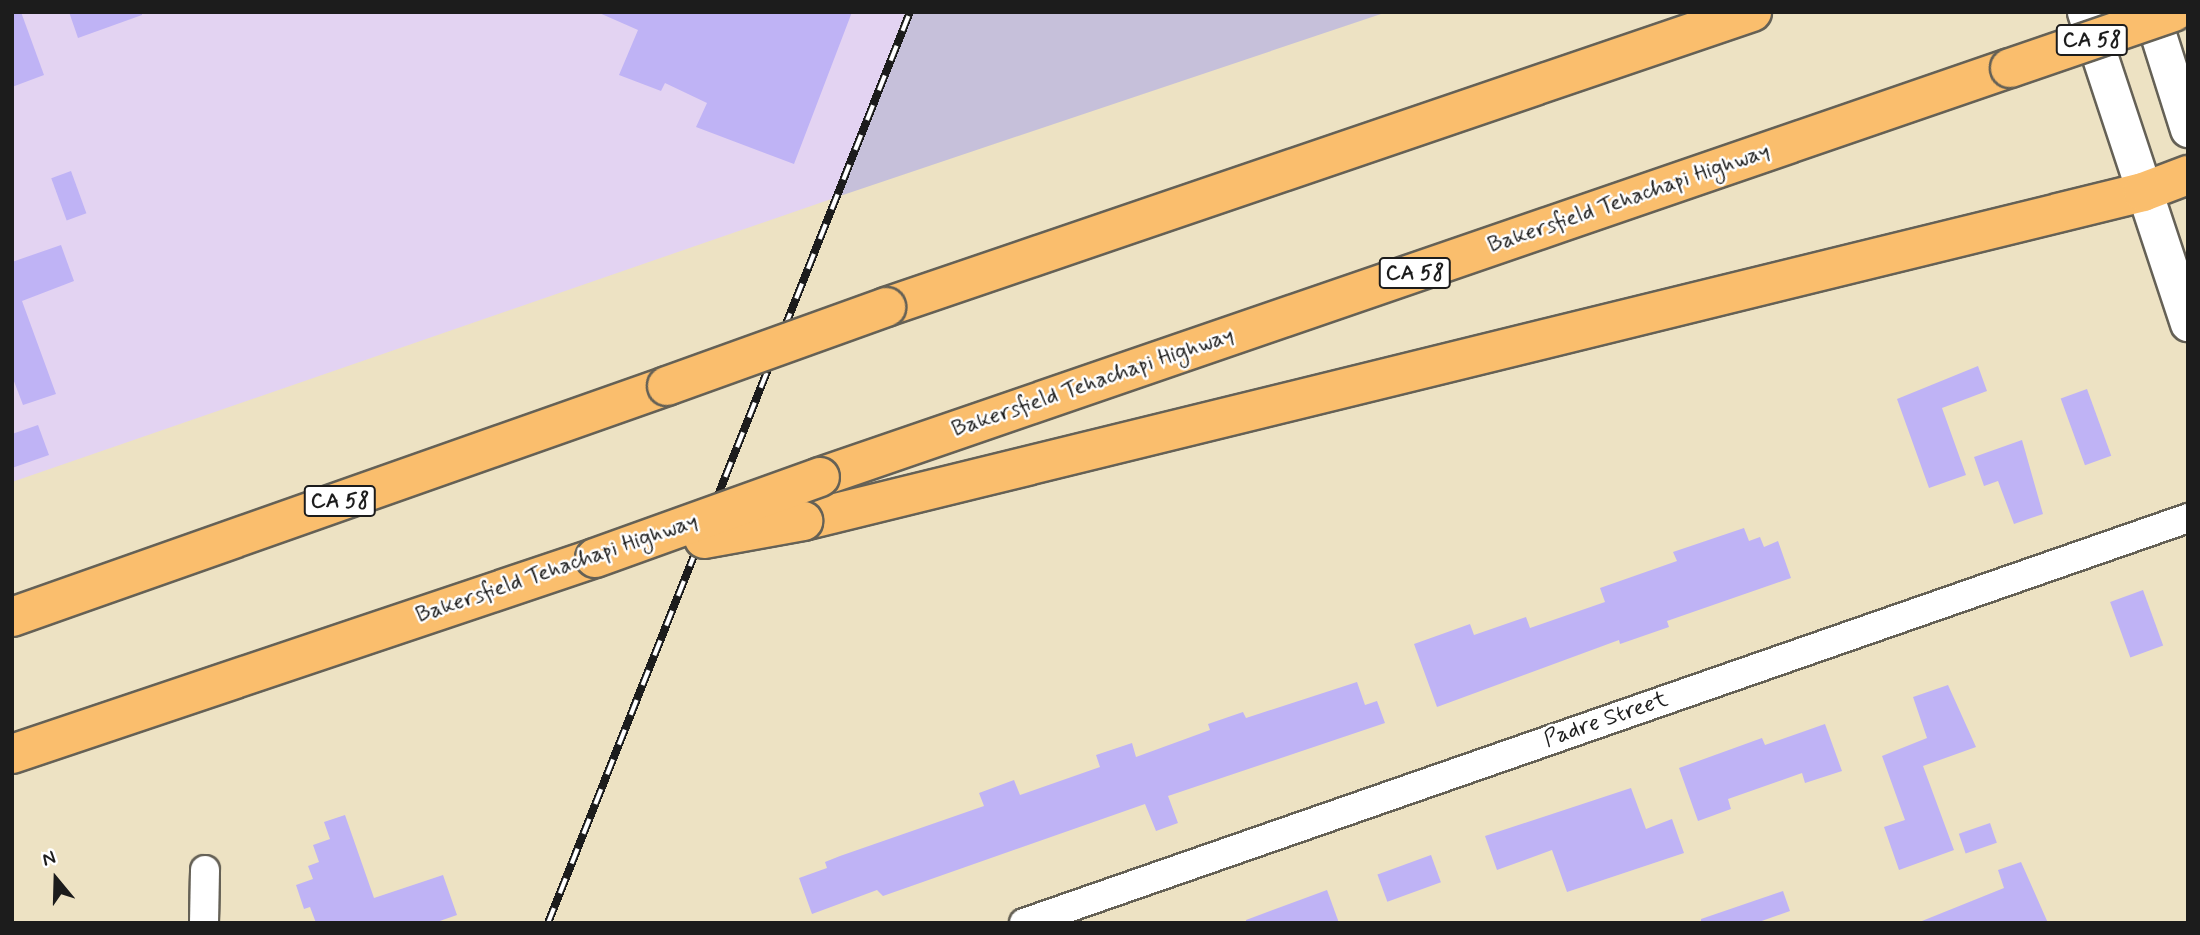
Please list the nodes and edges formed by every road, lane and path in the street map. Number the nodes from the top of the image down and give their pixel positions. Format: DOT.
graph roads {
  1 [pos="1752,12"];
  2 [pos="2085,12"];
  3 [pos="2151,12"];
  4 [pos="2174,12"];
  5 [pos="2188,129"];
  6 [pos="2188,175"];
  7 [pos="2143,192"];
  8 [pos="2188,323"];
  9 [pos="2188,518"];
  10 [pos="595,558"];
  11 [pos="12,617"];
  12 [pos="12,754"];
  13 [pos="205,870"];
  14 [pos="204,923"];
  15 [pos="1024,923"];
  1 -- 11 [label="highway, CA 58, bridge"];
  2 -- 7 [label="street"];
  3 -- 5 [label="street"];
  4 -- 10 [label="highway, Bakersfield Tehachapi Highway / CA 58, bridge"];
  6 -- 7 [label="highway"];
  7 -- 8 [label="street"];
  7 -- 10 [label="highway, bridge"];
  9 -- 15 [label="street, Padre Street"];
  10 -- 12 [label="highway, Bakersfield Tehachapi Highway / CA 58"];
  13 -- 14 [label="street"];
}
